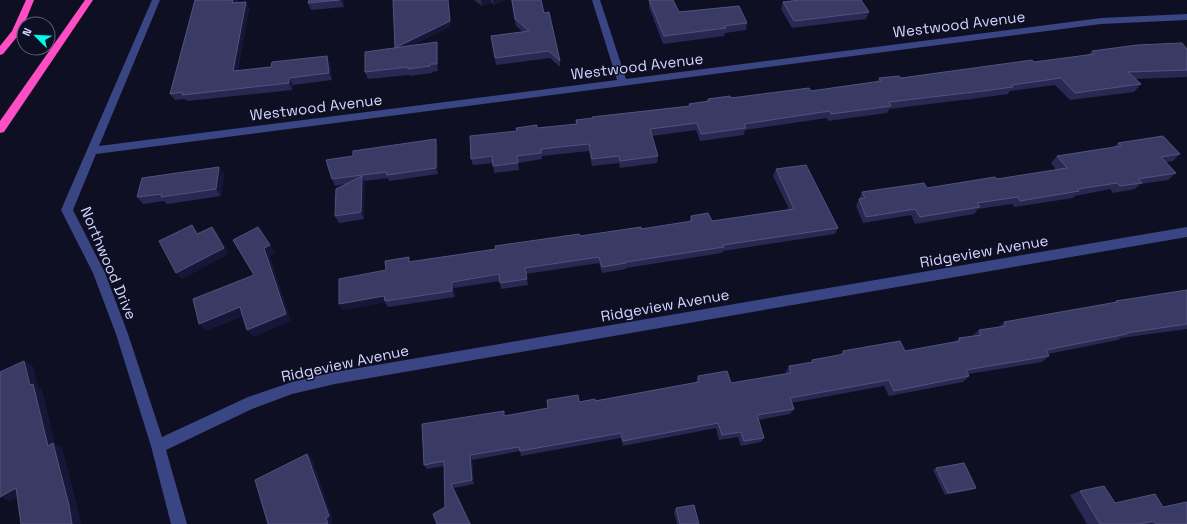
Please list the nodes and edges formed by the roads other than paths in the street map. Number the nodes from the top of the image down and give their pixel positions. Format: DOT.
graph roads {
  1 [pos="30,0"];
  2 [pos="89,0"];
  3 [pos="156,0"];
  4 [pos="596,0"];
  5 [pos="1187,17"];
  6 [pos="0,52"];
  7 [pos="623,83"];
  8 [pos="0,129"];
  9 [pos="92,151"];
  10 [pos="1187,232"];
  11 [pos="158,446"];
  12 [pos="179,524"];
  1 -- 6 [label="highway"];
  2 -- 8 [label="highway"];
  3 -- 9 [label="street, Northwood Drive"];
  4 -- 7 [label="street"];
  5 -- 7 [label="street, Westwood Avenue"];
  7 -- 9 [label="street, Westwood Avenue"];
  9 -- 11 [label="street, Northwood Drive"];
  10 -- 11 [label="street, Ridgeview Avenue"];
  11 -- 12 [label="street, Northwood Drive"];
}
